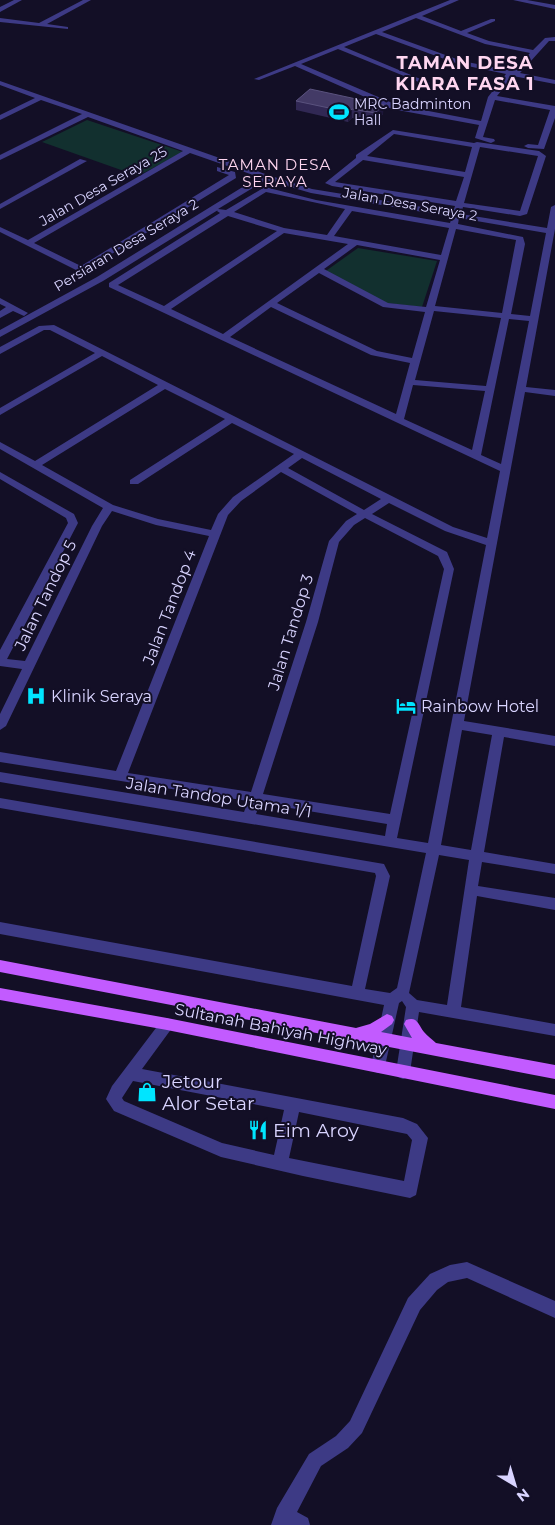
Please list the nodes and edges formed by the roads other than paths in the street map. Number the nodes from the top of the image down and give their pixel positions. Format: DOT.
graph roads {
  1 [pos="19,0"];
  2 [pos="88,0"];
  3 [pos="456,0"];
  4 [pos="516,0"];
  5 [pos="71,2"];
  6 [pos="79,5"];
  7 [pos="555,7"];
  8 [pos="0,10"];
  9 [pos="417,16"];
  10 [pos="0,20"];
  11 [pos="493,20"];
  12 [pos="40,25"];
  13 [pos="66,28"];
  14 [pos="377,32"];
  15 [pos="460,32"];
  16 [pos="555,39"];
  17 [pos="339,47"];
  18 [pos="534,52"];
  19 [pos="296,64"];
  20 [pos="511,74"];
  21 [pos="257,79"];
  22 [pos="555,82"];
  23 [pos="1,83"];
  24 [pos="428,84"];
  25 [pos="492,97"];
  26 [pos="42,98"];
  27 [pos="555,108"];
  28 [pos="88,114"];
  29 [pos="0,118"];
  30 [pos="483,124"];
  31 [pos="478,142"];
  32 [pos="190,150"];
  33 [pos="182,155"];
  34 [pos="359,157"];
  35 [pos="0,158"];
  36 [pos="83,161"];
  37 [pos="256,174"];
  38 [pos="468,175"];
  39 [pos="265,177"];
  40 [pos="459,205"];
  41 [pos="0,207"];
  42 [pos="555,207"];
  43 [pos="350,208"];
  44 [pos="214,209"];
  45 [pos="225,213"];
  46 [pos="456,216"];
  47 [pos="453,226"];
  48 [pos="0,229"];
  49 [pos="283,230"];
  50 [pos="550,231"];
  51 [pos="330,238"];
  52 [pos="356,242"];
  53 [pos="28,243"];
  54 [pos="550,254"];
  55 [pos="444,258"];
  56 [pos="81,269"];
  57 [pos="318,269"];
  58 [pos="96,277"];
  59 [pos="0,301"];
  60 [pos="270,304"];
  61 [pos="13,308"];
  62 [pos="430,309"];
  63 [pos="165,310"];
  64 [pos="24,313"];
  65 [pos="0,315"];
  66 [pos="507,316"];
  67 [pos="534,319"];
  68 [pos="0,326"];
  69 [pos="0,334"];
  70 [pos="224,337"];
  71 [pos="0,351"];
  72 [pos="101,353"];
  73 [pos="415,361"];
  74 [pos="409,382"];
  75 [pos="164,385"];
  76 [pos="490,389"];
  77 [pos="520,389"];
  78 [pos="555,393"];
  79 [pos="0,412"];
  80 [pos="230,419"];
  81 [pos="398,420"];
  82 [pos="0,445"];
  83 [pos="301,454"];
  84 [pos="476,456"];
  85 [pos="35,465"];
  86 [pos="281,468"];
  87 [pos="504,469"];
  88 [pos="0,475"];
  89 [pos="134,482"];
  90 [pos="388,499"];
  91 [pos="109,507"];
  92 [pos="364,514"];
  93 [pos="74,523"];
  94 [pos="97,526"];
  95 [pos="215,534"];
  96 [pos="491,543"];
  97 [pos="0,661"];
  98 [pos="29,666"];
  99 [pos="458,725"];
  100 [pos="0,726"];
  101 [pos="499,732"];
  102 [pos="555,741"];
  103 [pos="0,757"];
  104 [pos="120,776"];
  105 [pos="0,777"];
  106 [pos="255,798"];
  107 [pos="0,803"];
  108 [pos="249,817"];
  109 [pos="395,820"];
  110 [pos="390,842"];
  111 [pos="433,849"];
  112 [pos="476,857"];
  113 [pos="555,869"];
  114 [pos="471,890"];
  115 [pos="555,904"];
  116 [pos="0,928"];
  117 [pos="0,966"];
  118 [pos="0,994"];
  119 [pos="357,994"];
  120 [pos="397,995"];
  121 [pos="413,1006"];
  122 [pos="453,1012"];
  123 [pos="387,1020"];
  124 [pos="167,1024"];
  125 [pos="411,1024"];
  126 [pos="555,1030"];
  127 [pos="349,1033"];
  128 [pos="382,1040"];
  129 [pos="408,1043"];
  130 [pos="433,1048"];
  131 [pos="378,1066"];
  132 [pos="402,1072"];
  133 [pos="555,1072"];
  134 [pos="130,1074"];
  135 [pos="555,1102"];
  136 [pos="293,1104"];
  137 [pos="280,1164"];
  138 [pos="555,1310"];
  139 [pos="282,1520"];
  140 [pos="301,1525"];
  1 -- 8 [label="street"];
  2 -- 6 [label="street"];
  3 -- 9 [label="street"];
  4 -- 7 [label="street"];
  5 -- 6 [label="street"];
  6 -- 12 [label="street"];
  9 -- 14 [label="street"];
  9 -- 15 [label="street"];
  10 -- 12 [label="street"];
  11 -- 15 [label="street"];
  12 -- 13 [label="street"];
  14 -- 17 [label="street"];
  14 -- 20 [label="street"];
  15 -- 18 [label="street"];
  16 -- 18 [label="street"];
  17 -- 19 [label="street"];
  17 -- 24 [label="street"];
  18 -- 20 [label="street"];
  19 -- 21 [label="street"];
  19 -- 30 [label="street"];
  20 -- 22 [label="street"];
  20 -- 25 [label="street"];
  23 -- 26 [label="street"];
  25 -- 27 [label="street"];
  25 -- 30 [label="street"];
  26 -- 28 [label="street"];
  26 -- 29 [label="street"];
  27 -- 31 [label="street"];
  28 -- 32 [label="street"];
  28 -- 35 [label="street"];
  30 -- 31 [label="street"];
  31 -- 34 [label="street"];
  31 -- 38 [label="street"];
  31 -- 40 [label="street"];
  32 -- 33 [label="street, Jalan Desa Seraya 25"];
  32 -- 37 [label="street"];
  33 -- 53 [label="street, Jalan Desa Seraya 25"];
  33 -- 56 [label="street"];
  34 -- 38 [label="street"];
  34 -- 40 [label="street"];
  36 -- 41 [label="street"];
  37 -- 39 [label="street"];
  37 -- 58 [label="street, Persiaran Desa Seraya 2"];
  38 -- 40 [label="street"];
  39 -- 44 [label="street, Persiaran Desa Seraya 2"];
  39 -- 46 [label="street"];
  40 -- 46 [label="street"];
  42 -- 50 [label="street"];
  43 -- 45 [label="street, Jalan Desa Seraya 2"];
  43 -- 47 [label="street, Jalan Desa Seraya 2"];
  43 -- 51 [label="street"];
  44 -- 45 [label="street"];
  44 -- 58 [label="street, Persiaran Desa Seraya 2"];
  45 -- 49 [label="street"];
  45 -- 63 [label="street"];
  46 -- 47 [label="street"];
  46 -- 50 [label="street"];
  47 -- 55 [label="street"];
  47 -- 66 [label="street, Jalan Desa Seraya 2"];
  48 -- 53 [label="street"];
  49 -- 51 [label="street"];
  49 -- 63 [label="street"];
  50 -- 54 [label="street"];
  51 -- 52 [label="street"];
  52 -- 55 [label="street"];
  52 -- 57 [label="street"];
  53 -- 56 [label="street"];
  54 -- 67 [label="street"];
  55 -- 62 [label="street"];
  56 -- 58 [label="street"];
  57 -- 60 [label="street"];
  57 -- 62 [label="street"];
  58 -- 64 [label="street, Persiaran Desa Seraya 2"];
  58 -- 69 [label="street, Persiaran Desa Seraya 2"];
  59 -- 61 [label="street"];
  60 -- 70 [label="street"];
  60 -- 73 [label="street"];
  61 -- 64 [label="street"];
  61 -- 65 [label="street"];
  62 -- 66 [label="street"];
  62 -- 73 [label="street"];
  63 -- 70 [label="street"];
  64 -- 68 [label="street, Persiaran Desa Seraya 2"];
  66 -- 67 [label="street"];
  66 -- 76 [label="street"];
  67 -- 77 [label="street"];
  70 -- 81 [label="street"];
  71 -- 72 [label="street"];
  72 -- 75 [label="street"];
  72 -- 79 [label="street"];
  73 -- 74 [label="street"];
  74 -- 76 [label="street"];
  74 -- 81 [label="street"];
  75 -- 80 [label="street"];
  75 -- 85 [label="street"];
  76 -- 84 [label="street"];
  77 -- 78 [label="street"];
  77 -- 87 [label="street"];
  80 -- 83 [label="street"];
  80 -- 89 [label="street"];
  81 -- 84 [label="street"];
  82 -- 85 [label="street"];
  83 -- 86 [label="street, Jalan Tandop 4"];
  83 -- 90 [label="street"];
  84 -- 87 [label="street"];
  85 -- 91 [label="street"];
  86 -- 92 [label="street"];
  86 -- 95 [label="street, Jalan Tandop 4"];
  87 -- 96 [label="street"];
  88 -- 93 [label="street"];
  90 -- 92 [label="street, Jalan Tandop 3"];
  90 -- 96 [label="street"];
  91 -- 94 [label="street, Jalan Tandop 5"];
  91 -- 95 [label="street"];
  92 -- 106 [label="street, Jalan Tandop 3"];
  92 -- 109 [label="street"];
  93 -- 94 [label="street"];
  93 -- 97 [label="street"];
  94 -- 98 [label="street, Jalan Tandop 5"];
  95 -- 104 [label="street, Jalan Tandop 4"];
  96 -- 99 [label="street"];
  97 -- 98 [label="street"];
  98 -- 100 [label="street, Jalan Tandop 5"];
  99 -- 101 [label="street"];
  99 -- 111 [label="street"];
  101 -- 102 [label="street"];
  101 -- 112 [label="street"];
  103 -- 104 [label="street"];
  104 -- 106 [label="street"];
  105 -- 108 [label="street, Jalan Tandop Utama 1/1"];
  106 -- 108 [label="street, Jalan Tandop 3"];
  106 -- 109 [label="street"];
  107 -- 119 [label="street"];
  108 -- 110 [label="street, Jalan Tandop Utama 1/1"];
  109 -- 110 [label="street"];
  110 -- 111 [label="street, Jalan Tandop Utama 1/1"];
  111 -- 112 [label="street, Jalan Tandop Utama 1/1"];
  111 -- 120 [label="street"];
  112 -- 113 [label="street, Jalan Tandop Utama 1/1"];
  112 -- 114 [label="street"];
  114 -- 115 [label="street"];
  114 -- 122 [label="street"];
  116 -- 119 [label="street"];
  117 -- 127 [label="main road, Sultanah Bahiyah Highway"];
  118 -- 124 [label="main road, Sultanah Bahiyah Highway"];
  119 -- 120 [label="street"];
  120 -- 121 [label="street"];
  120 -- 123 [label="street"];
  121 -- 122 [label="street"];
  121 -- 125 [label="street"];
  122 -- 126 [label="street"];
  123 -- 127 [label="main road"];
  123 -- 128 [label="street"];
  124 -- 131 [label="main road, Sultanah Bahiyah Highway"];
  124 -- 134 [label="street"];
  125 -- 129 [label="street"];
  125 -- 130 [label="main road"];
  127 -- 128 [label="main road, Sultanah Bahiyah Highway"];
  128 -- 129 [label="main road, Sultanah Bahiyah Highway"];
  128 -- 131 [label="street"];
  129 -- 130 [label="main road, Sultanah Bahiyah Highway"];
  129 -- 132 [label="street"];
  130 -- 133 [label="main road, Sultanah Bahiyah Highway"];
  131 -- 132 [label="main road, Sultanah Bahiyah Highway"];
  132 -- 135 [label="main road, Sultanah Bahiyah Highway"];
  134 -- 136 [label="street"];
  134 -- 137 [label="street"];
  136 -- 137 [label="street"];
  136 -- 137 [label="street"];
  138 -- 139 [label="street"];
  139 -- 140 [label="street"];
}
